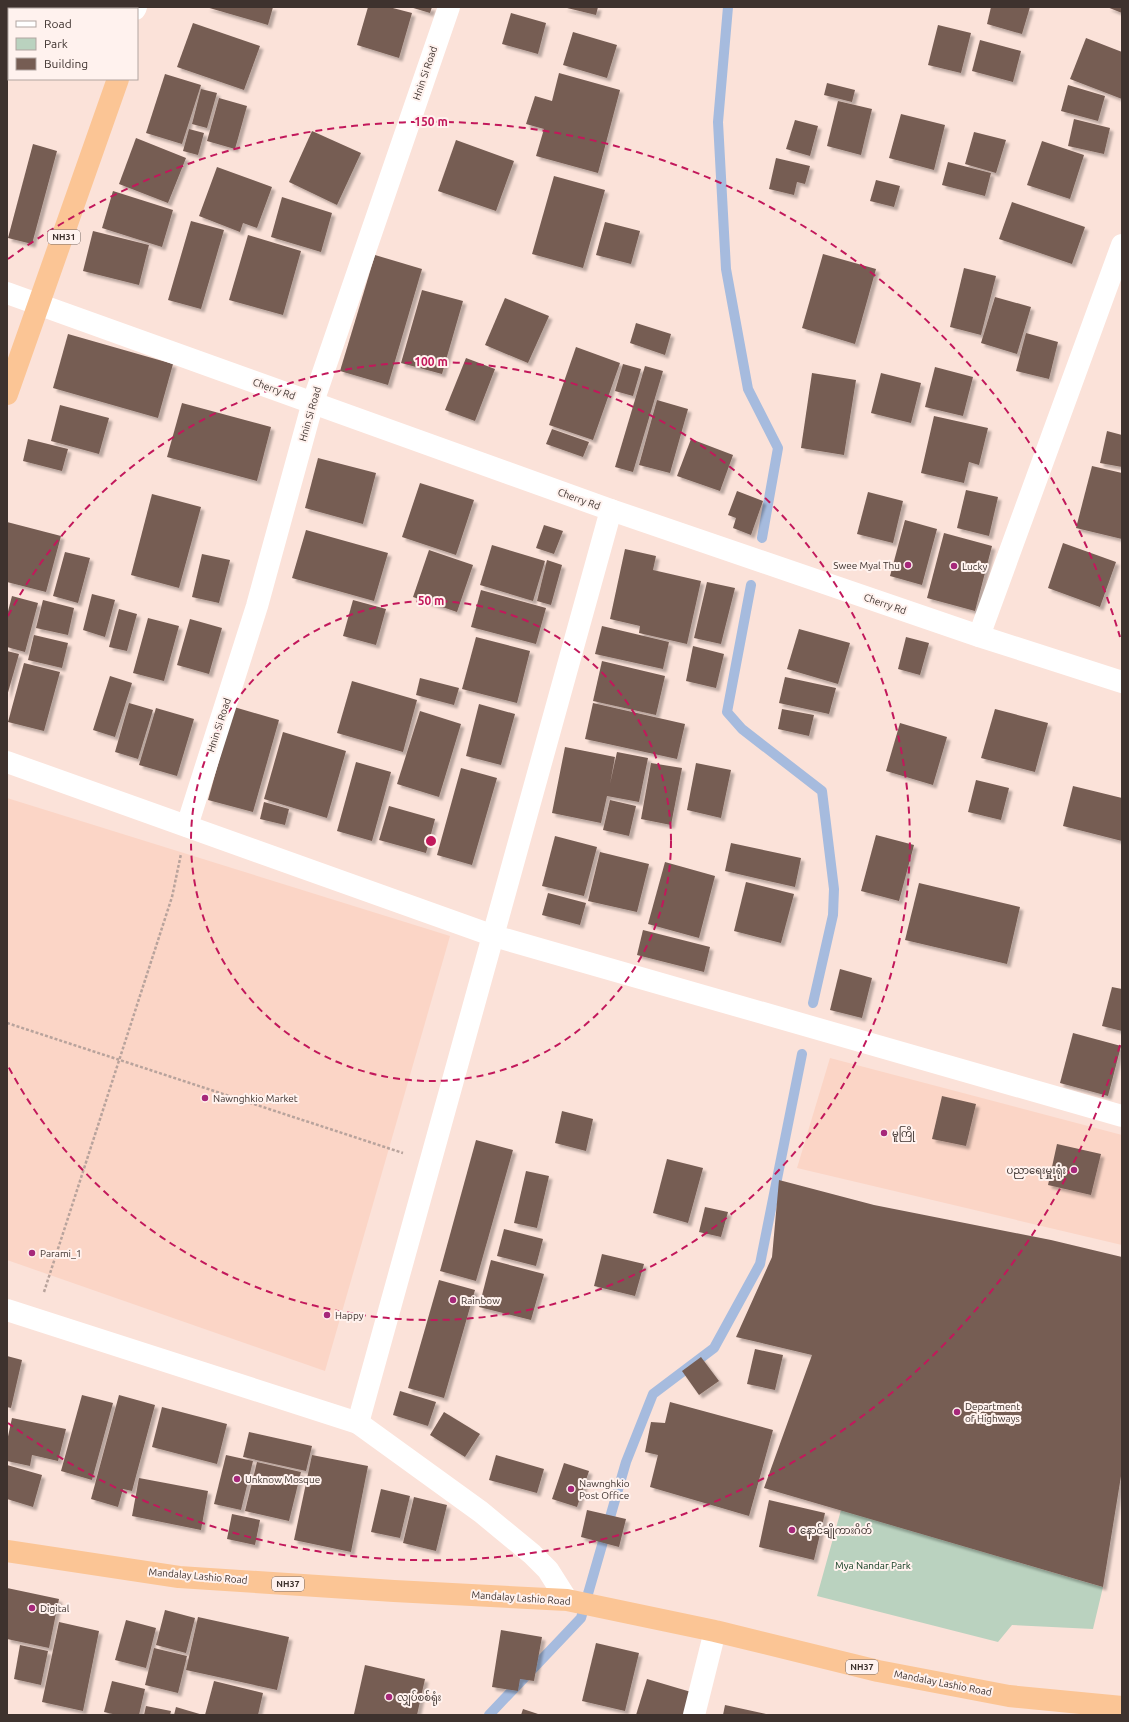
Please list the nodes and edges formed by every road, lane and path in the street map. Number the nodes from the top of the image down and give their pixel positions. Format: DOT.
graph roads {
  1 [pos="449,7"];
  2 [pos="118,80"];
  3 [pos="1122,245"];
  4 [pos="7,293"];
  5 [pos="40,304"];
  6 [pos="7,394"];
  7 [pos="313,402"];
  8 [pos="611,510"];
  9 [pos="979,636"];
  10 [pos="1122,682"];
  11 [pos="7,762"];
  12 [pos="187,826"];
  13 [pos="494,936"];
  14 [pos="7,1023"];
  15 [pos="120,1060"];
  16 [pos="1122,1116"];
  17 [pos="430,1162"];
  18 [pos="7,1310"];
  19 [pos="35,1319"];
  20 [pos="358,1423"];
  21 [pos="7,1551"];
  22 [pos="569,1600"];
  23 [pos="715,1631"];
  24 [pos="1122,1707"];
  25 [pos="694,1715"];
  1 -- 7 [label="street, Hnin Si Road"];
  2 -- 5 [label="highway, NH31"];
  3 -- 9 [label="street"];
  4 -- 5 [label="street, Cherry Rd"];
  5 -- 6 [label="highway, NH31"];
  5 -- 7 [label="street, Cherry Rd"];
  7 -- 8 [label="street, Cherry Rd"];
  7 -- 12 [label="street, Hnin Si Road"];
  8 -- 9 [label="street, Cherry Rd"];
  8 -- 13 [label="street"];
  9 -- 10 [label="street, Cherry Rd"];
  11 -- 12 [label="street"];
  12 -- 13 [label="street"];
  12 -- 15 [label="path"];
  13 -- 16 [label="street"];
  13 -- 17 [label="street"];
  14 -- 15 [label="path"];
  15 -- 17 [label="path"];
  15 -- 19 [label="path"];
  17 -- 20 [label="street"];
  18 -- 19 [label="street"];
  19 -- 20 [label="street"];
  20 -- 22 [label="street"];
  21 -- 22 [label="highway, Mandalay Lashio Road / NH37"];
  22 -- 23 [label="highway, Mandalay Lashio Road / NH37"];
  23 -- 24 [label="highway, Mandalay Lashio Road / NH37"];
  23 -- 25 [label="street"];
}
